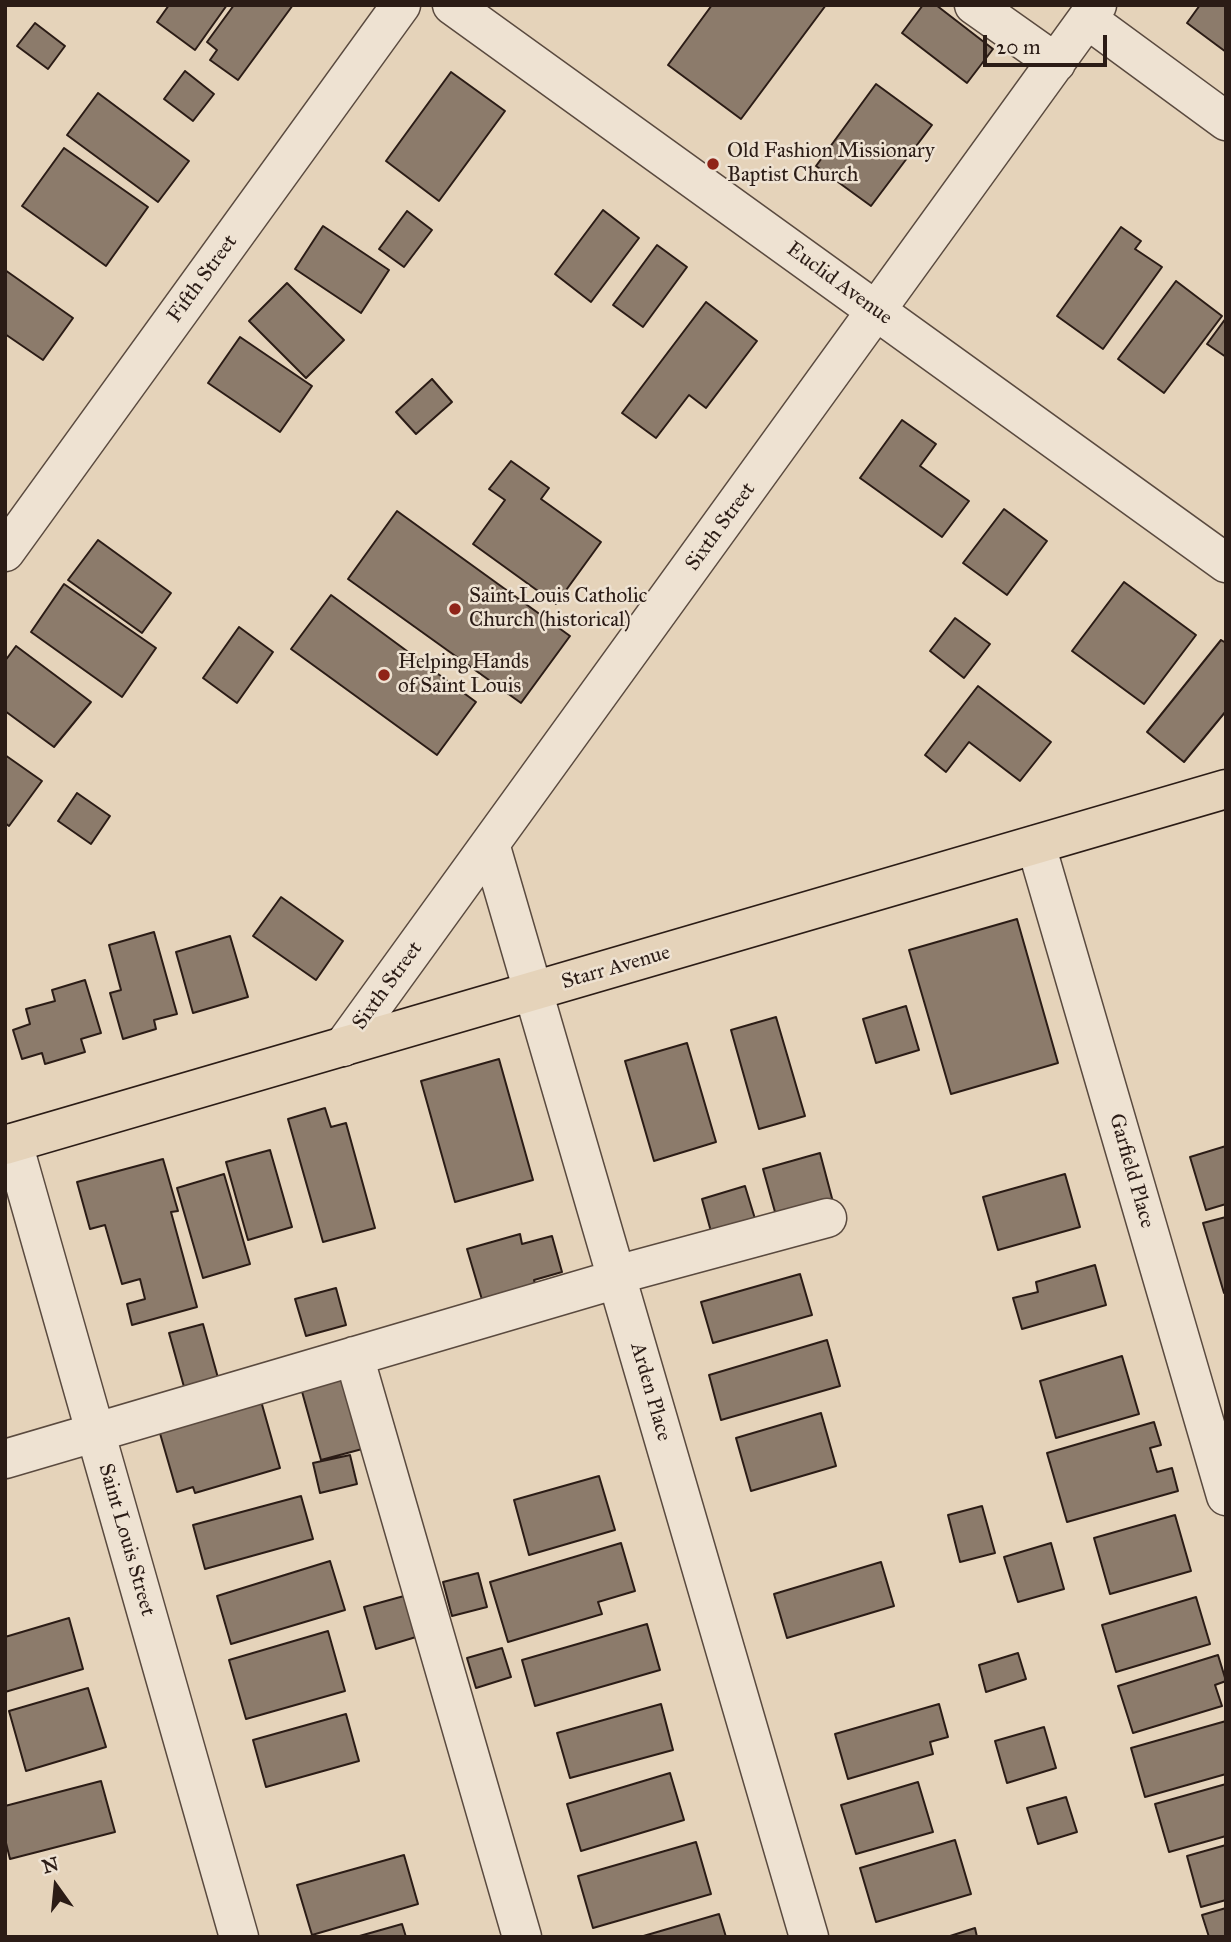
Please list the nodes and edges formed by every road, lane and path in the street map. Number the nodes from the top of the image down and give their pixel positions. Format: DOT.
graph roads {
  1 [pos="401,5"];
  2 [pos="452,5"];
  3 [pos="974,5"];
  4 [pos="1092,12"];
  5 [pos="1056,63"];
  6 [pos="1226,121"];
  7 [pos="877,311"];
  8 [pos="5,552"];
  9 [pos="1226,563"];
  10 [pos="1226,789"];
  11 [pos="1036,845"];
  12 [pos="491,846"];
  13 [pos="533,992"];
  14 [pos="343,1047"];
  15 [pos="9,1144"];
  16 [pos="827,1218"];
  17 [pos="616,1277"];
  18 [pos="355,1356"];
  19 [pos="95,1432"];
  20 [pos="5,1459"];
  21 [pos="1226,1496"];
  22 [pos="239,1937"];
  23 [pos="522,1937"];
  24 [pos="809,1937"];
  1 -- 8 [label="street, Fifth Street"];
  2 -- 7 [label="street, Euclid Avenue"];
  3 -- 5 [label="street"];
  4 -- 5 [label="street, Sixth Street"];
  4 -- 6 [label="street"];
  5 -- 7 [label="street, Sixth Street"];
  7 -- 9 [label="street, Euclid Avenue"];
  7 -- 12 [label="street, Sixth Street"];
  10 -- 11 [label="main road, Starr Avenue"];
  11 -- 13 [label="main road, Starr Avenue"];
  11 -- 21 [label="street, Garfield Place"];
  12 -- 13 [label="street, Arden Place"];
  12 -- 14 [label="street, Sixth Street"];
  13 -- 14 [label="main road, Starr Avenue"];
  13 -- 17 [label="street, Arden Place"];
  14 -- 15 [label="main road, Starr Avenue"];
  15 -- 19 [label="street, Saint Louis Street"];
  16 -- 17 [label="street"];
  17 -- 18 [label="street"];
  17 -- 24 [label="street, Arden Place"];
  18 -- 19 [label="street"];
  18 -- 23 [label="street"];
  19 -- 20 [label="street"];
  19 -- 22 [label="street, Saint Louis Street"];
}
